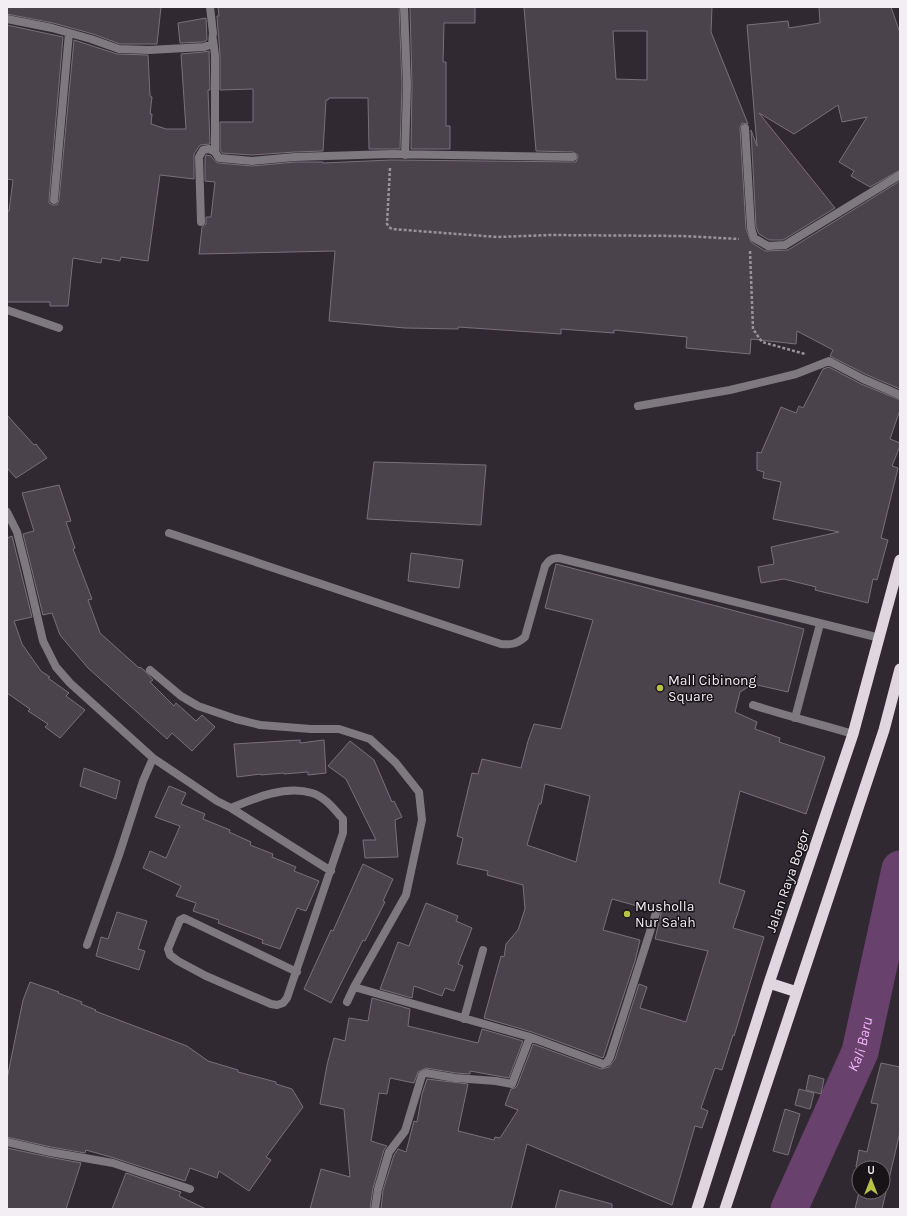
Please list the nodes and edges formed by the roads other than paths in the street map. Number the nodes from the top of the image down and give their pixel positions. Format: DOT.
graph roads {
  1 [pos="210,7"];
  2 [pos="404,7"];
  3 [pos="7,19"];
  4 [pos="69,33"];
  5 [pos="213,40"];
  6 [pos="745,128"];
  7 [pos="215,152"];
  8 [pos="404,155"];
  9 [pos="573,157"];
  10 [pos="900,175"];
  11 [pos="54,200"];
  12 [pos="201,222"];
  13 [pos="7,310"];
  14 [pos="59,328"];
  15 [pos="900,395"];
  16 [pos="638,406"];
  17 [pos="7,512"];
  18 [pos="169,533"];
  19 [pos="900,560"];
  20 [pos="820,624"];
  21 [pos="880,638"];
  22 [pos="900,669"];
  23 [pos="150,670"];
  24 [pos="753,706"];
  25 [pos="795,718"];
  26 [pos="853,734"];
  27 [pos="153,758"];
  28 [pos="231,808"];
  29 [pos="331,871"];
  30 [pos="656,913"];
  31 [pos="87,945"];
  32 [pos="483,950"];
  33 [pos="297,972"];
  34 [pos="769,984"];
  35 [pos="354,987"];
  36 [pos="797,992"];
  37 [pos="347,1002"];
  38 [pos="464,1019"];
  39 [pos="530,1037"];
  40 [pos="7,1142"];
  41 [pos="190,1188"];
  42 [pos="375,1209"];
  43 [pos="697,1209"];
  44 [pos="725,1209"];
  1 -- 5 [label="street"];
  2 -- 8 [label="street"];
  3 -- 4 [label="street"];
  4 -- 5 [label="street"];
  4 -- 11 [label="street"];
  5 -- 7 [label="street"];
  6 -- 10 [label="street"];
  7 -- 8 [label="street"];
  7 -- 12 [label="street"];
  8 -- 9 [label="street"];
  13 -- 14 [label="street"];
  15 -- 16 [label="street"];
  17 -- 27 [label="street"];
  18 -- 20 [label="street"];
  19 -- 21 [label="highway, Jalan Raya Bogor"];
  20 -- 21 [label="street"];
  20 -- 25 [label="street"];
  21 -- 26 [label="highway, Jalan Raya Bogor"];
  22 -- 36 [label="highway"];
  23 -- 35 [label="street"];
  24 -- 25 [label="street"];
  25 -- 26 [label="street"];
  26 -- 34 [label="highway, Jalan Raya Bogor"];
  27 -- 28 [label="street"];
  27 -- 31 [label="street"];
  28 -- 29 [label="street"];
  28 -- 29 [label="street"];
  29 -- 33 [label="street"];
  30 -- 39 [label="street"];
  32 -- 38 [label="street"];
  33 -- 33 [label="street"];
  34 -- 36 [label="highway"];
  34 -- 43 [label="highway, Jalan Raya Bogor"];
  35 -- 37 [label="street"];
  35 -- 38 [label="street"];
  36 -- 44 [label="highway"];
  38 -- 39 [label="street"];
  39 -- 42 [label="street"];
  40 -- 41 [label="street"];
}
